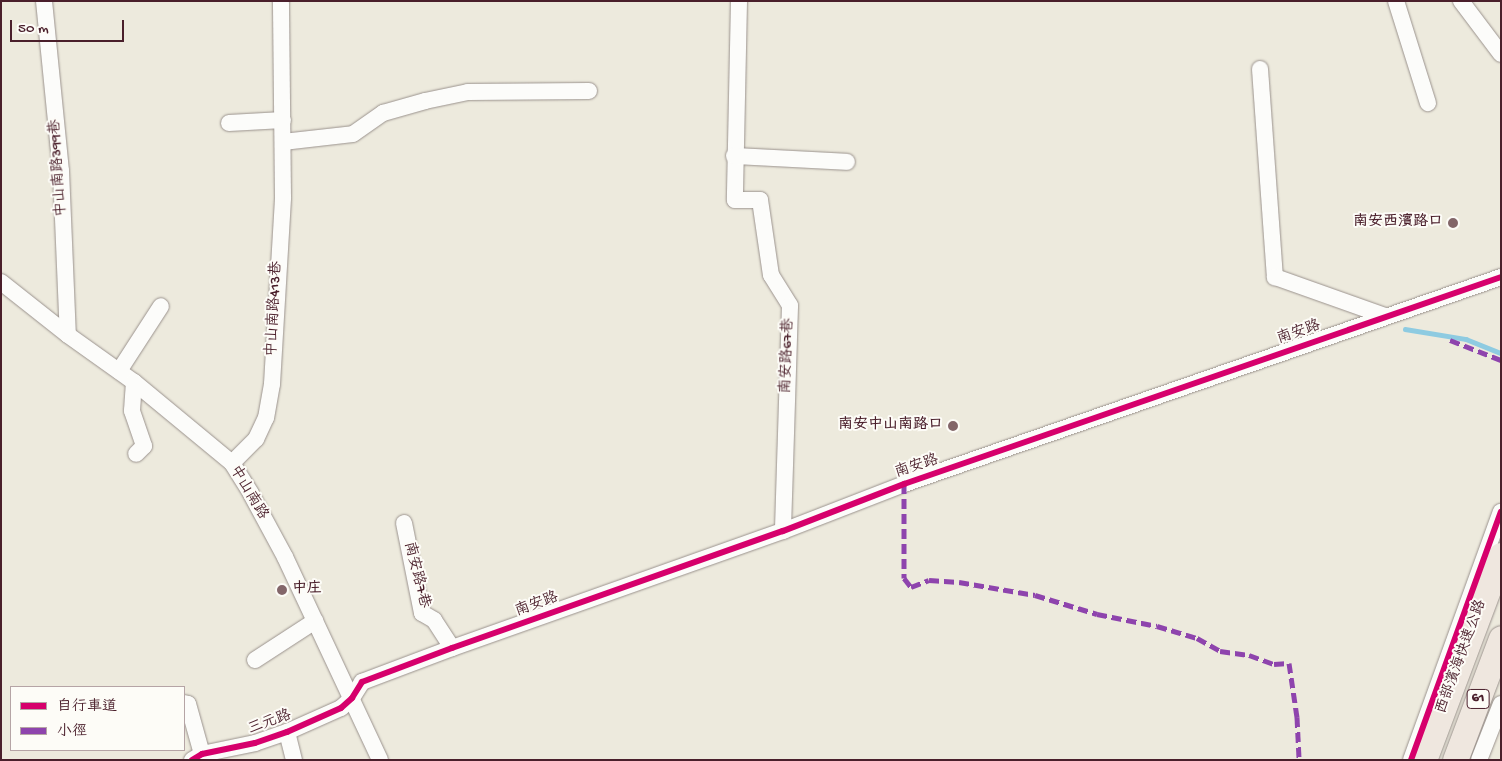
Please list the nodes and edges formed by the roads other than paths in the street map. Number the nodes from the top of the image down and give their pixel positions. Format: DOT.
graph roads {
  1 [pos="44,1"];
  2 [pos="281,1"];
  3 [pos="739,1"];
  4 [pos="1396,1"];
  5 [pos="1461,1"];
  6 [pos="1501,54"];
  7 [pos="1260,69"];
  8 [pos="589,91"];
  9 [pos="1428,103"];
  10 [pos="283,120"];
  11 [pos="228,123"];
  12 [pos="282,142"];
  13 [pos="734,156"];
  14 [pos="847,162"];
  15 [pos="1501,277"];
  16 [pos="1,282"];
  17 [pos="162,306"];
  18 [pos="1385,316"];
  19 [pos="68,334"];
  20 [pos="119,371"];
  21 [pos="134,382"];
  22 [pos="136,454"];
  23 [pos="232,463"];
  24 [pos="1501,512"];
  25 [pos="404,523"];
  26 [pos="783,531"];
  27 [pos="1501,555"];
  28 [pos="315,620"];
  29 [pos="1501,638"];
  30 [pos="452,648"];
  31 [pos="255,660"];
  32 [pos="352,698"];
  33 [pos="185,703"];
  34 [pos="1501,704"];
  35 [pos="287,732"];
  36 [pos="197,757"];
  37 [pos="294,760"];
  38 [pos="380,760"];
  39 [pos="1411,760"];
  40 [pos="1424,760"];
  41 [pos="1455,760"];
  42 [pos="1479,760"];
  1 -- 19 [label="street, 中山南路399巷"];
  2 -- 10 [label="street, 中山南路413巷"];
  3 -- 13 [label="street, 南安路67巷"];
  4 -- 9 [label="street"];
  5 -- 6 [label="street"];
  7 -- 18 [label="street"];
  8 -- 12 [label="street"];
  10 -- 11 [label="street"];
  10 -- 12 [label="street, 中山南路413巷"];
  12 -- 23 [label="street, 中山南路413巷"];
  13 -- 14 [label="street"];
  13 -- 26 [label="street, 南安路67巷"];
  15 -- 18 [label="street, 南安路"];
  16 -- 19 [label="street, 中山南路"];
  17 -- 20 [label="street"];
  18 -- 26 [label="street, 南安路"];
  19 -- 20 [label="street, 中山南路"];
  20 -- 21 [label="street, 中山南路"];
  21 -- 22 [label="street"];
  21 -- 23 [label="street, 中山南路"];
  23 -- 28 [label="street, 中山南路"];
  24 -- 39 [label="street"];
  25 -- 30 [label="street, 南安路7巷"];
  26 -- 30 [label="street, 南安路"];
  27 -- 40 [label="highway, 西部濱海快速公路 / 61"];
  28 -- 31 [label="street"];
  28 -- 32 [label="street, 中山南路"];
  29 -- 41 [label="highway, 西部濱海快速公路 / 61"];
  30 -- 32 [label="street, 南安路"];
  32 -- 35 [label="street, 三元路"];
  32 -- 38 [label="street, 中山南路"];
  33 -- 36 [label="street"];
  34 -- 42 [label="street"];
  35 -- 36 [label="street, 三元路"];
  35 -- 37 [label="street"];
}
